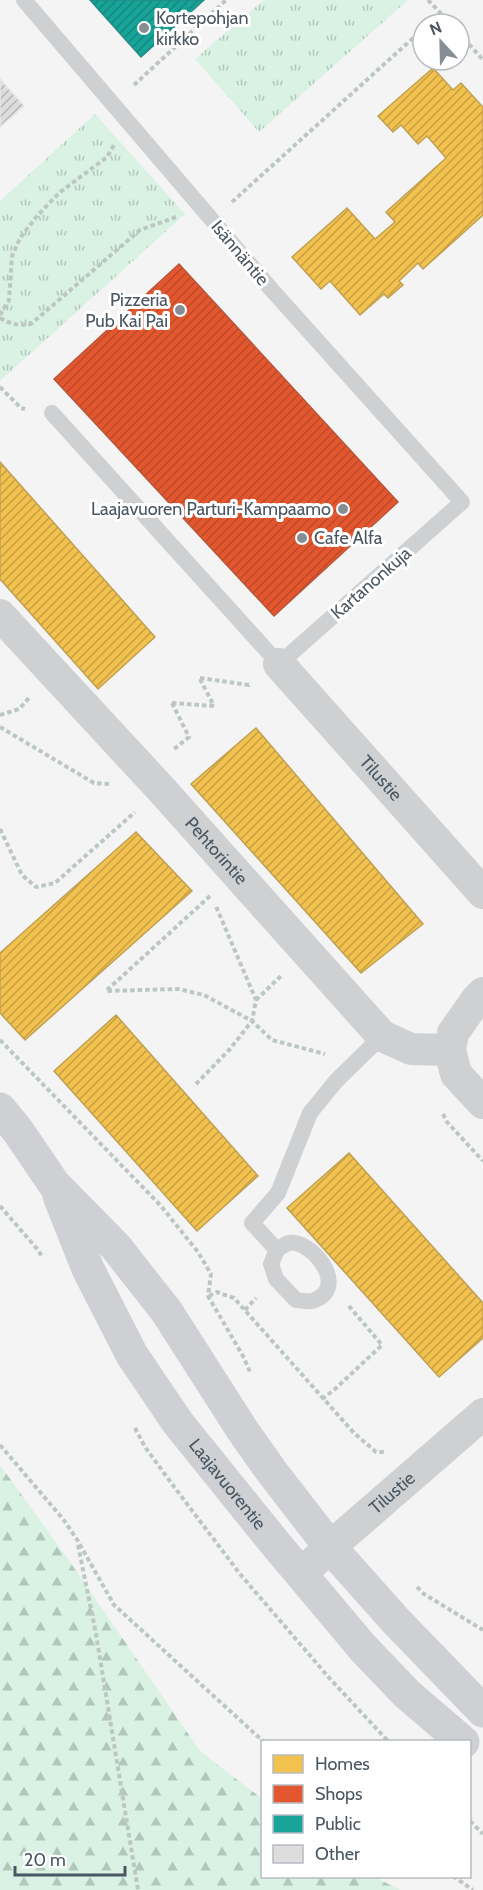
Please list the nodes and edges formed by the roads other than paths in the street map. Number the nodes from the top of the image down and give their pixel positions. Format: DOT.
graph roads {
  1 [pos="24,0"];
  2 [pos="52,413"];
  3 [pos="462,502"];
  4 [pos="0,615"];
  5 [pos="279,664"];
  6 [pos="483,893"];
  7 [pos="483,993"];
  8 [pos="382,1036"];
  9 [pos="450,1050"];
  10 [pos="483,1103"];
  11 [pos="0,1108"];
  12 [pos="54,1184"];
  13 [pos="277,1250"];
  14 [pos="483,1414"];
  15 [pos="330,1547"];
  16 [pos="301,1574"];
  17 [pos="483,1711"];
  18 [pos="461,1740"];
  19 [pos="471,1748"];
  20 [pos="483,1759"];
  1 -- 3 [label="lane, Isännäntie"];
  2 -- 5 [label="lane"];
  3 -- 5 [label="lane, Kartanonkuja"];
  4 -- 8 [label="street, Pehtorintie"];
  5 -- 6 [label="street, Tilustie"];
  7 -- 9 [label="street"];
  8 -- 9 [label="street, Pehtorintie"];
  8 -- 13 [label="lane"];
  9 -- 10 [label="street"];
  11 -- 12 [label="main road, Laajavuorentie"];
  12 -- 15 [label="main road, Laajavuorentie"];
  12 -- 16 [label="main road, Laajavuorentie"];
  13 -- 13 [label="lane"];
  14 -- 15 [label="street, Tilustie"];
  15 -- 16 [label="street, Tilustie"];
  15 -- 17 [label="main road, Laajavuorentie"];
  16 -- 18 [label="main road, Laajavuorentie"];
  19 -- 20 [label="main road"];
}
